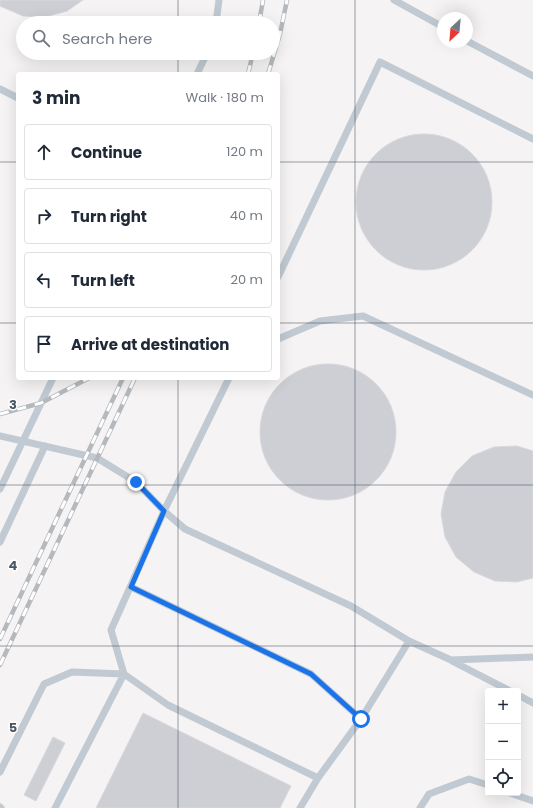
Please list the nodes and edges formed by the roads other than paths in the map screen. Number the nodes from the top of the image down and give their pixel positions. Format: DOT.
graph roads {
  1 [pos="219,0"];
  2 [pos="394,0"];
  3 [pos="217,16"];
  4 [pos="437,24"];
  5 [pos="473,44"];
  6 [pos="204,60"];
  7 [pos="198,72"];
  8 [pos="533,76"];
  9 [pos="0,89"];
  10 [pos="16,97"];
  11 [pos="533,140"];
  12 [pos="280,273"];
  13 [pos="280,338"];
  14 [pos="52,380"];
  15 [pos="228,380"];
  16 [pos="533,395"];
  17 [pos="0,436"];
  18 [pos="22,442"];
  19 [pos="45,446"];
  20 [pos="0,489"];
  21 [pos="164,511"];
  22 [pos="0,542"];
  23 [pos="131,587"];
  24 [pos="409,641"];
  25 [pos="533,657"];
  26 [pos="451,660"];
  27 [pos="124,674"];
  28 [pos="504,688"];
  29 [pos="521,697"];
  30 [pos="533,703"];
  31 [pos="361,719"];
  32 [pos="0,772"];
  33 [pos="318,778"];
  34 [pos="485,784"];
  35 [pos="519,796"];
  36 [pos="533,801"];
  37 [pos="55,808"];
  38 [pos="300,808"];
  39 [pos="420,808"];
  1 -- 3 [label="lane"];
  2 -- 4 [label="lane"];
  5 -- 8 [label="lane"];
  6 -- 7 [label="lane"];
  9 -- 10 [label="lane"];
  11 -- 12 [label="lane"];
  13 -- 16 [label="lane"];
  14 -- 18 [label="lane"];
  15 -- 21 [label="lane"];
  17 -- 18 [label="lane"];
  18 -- 19 [label="lane"];
  18 -- 20 [label="lane"];
  19 -- 21 [label="lane"];
  19 -- 22 [label="lane"];
  21 -- 23 [label="lane"];
  21 -- 24 [label="lane"];
  23 -- 27 [label="lane"];
  23 -- 31 [label="lane"];
  24 -- 26 [label="lane"];
  24 -- 31 [label="lane"];
  25 -- 26 [label="lane"];
  26 -- 28 [label="lane"];
  27 -- 32 [label="lane"];
  27 -- 33 [label="lane"];
  27 -- 37 [label="lane"];
  29 -- 30 [label="lane"];
  31 -- 33 [label="lane"];
  33 -- 38 [label="lane"];
  34 -- 39 [label="lane"];
  35 -- 36 [label="lane"];
}
